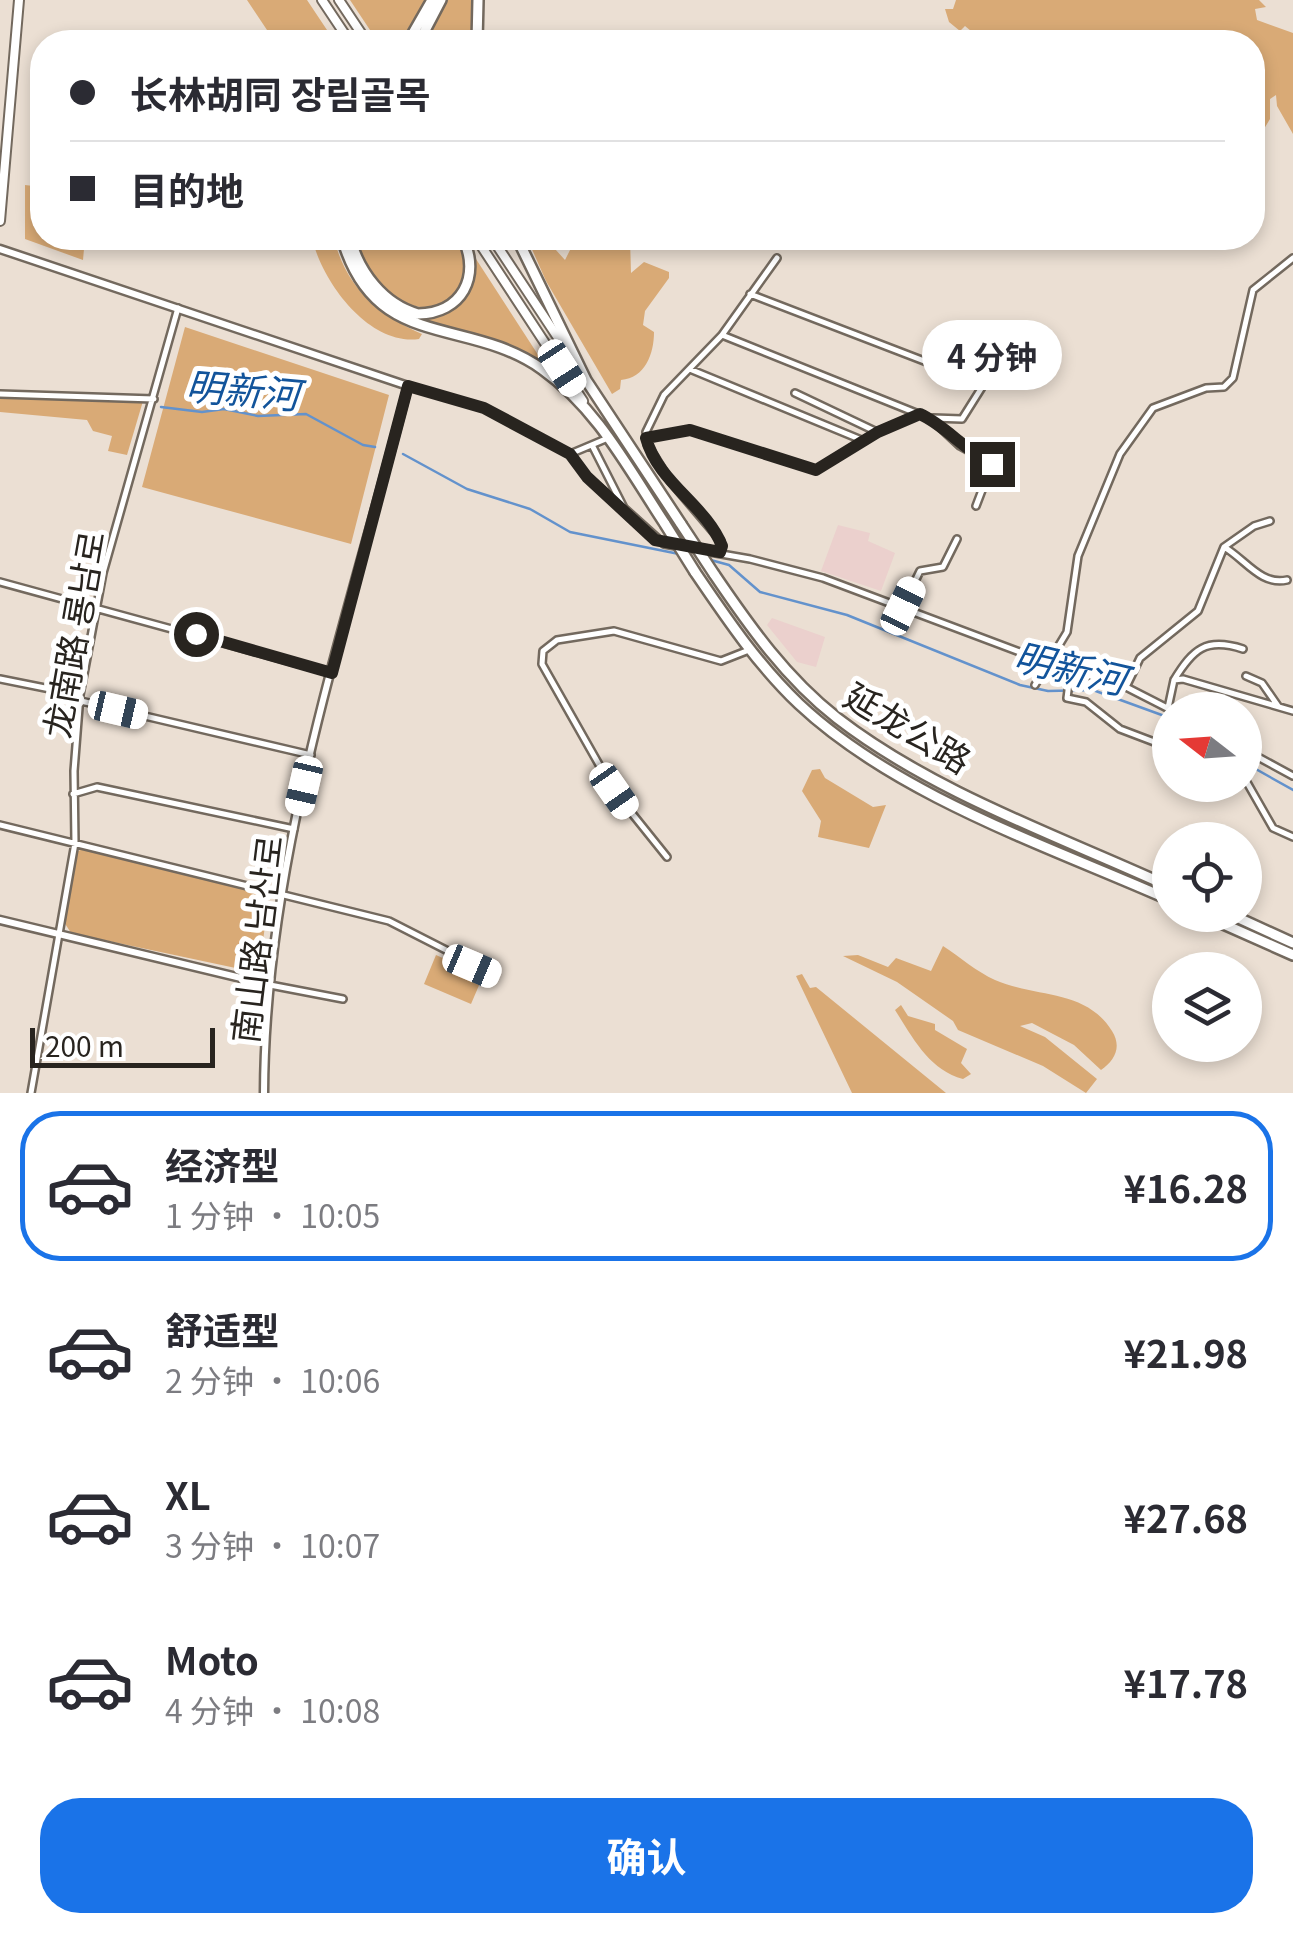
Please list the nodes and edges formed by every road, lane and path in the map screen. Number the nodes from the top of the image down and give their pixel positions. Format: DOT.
graph roads {
  1 [pos="19,0"];
  2 [pos="322,0"];
  3 [pos="339,0"];
  4 [pos="432,0"];
  5 [pos="441,0"];
  6 [pos="478,0"];
  7 [pos="342,30"];
  8 [pos="359,30"];
  9 [pos="419,30"];
  10 [pos="422,30"];
  11 [pos="477,30"];
  12 [pos="0,221"];
  13 [pos="0,249"];
  14 [pos="347,250"];
  15 [pos="354,250"];
  16 [pos="468,250"];
  17 [pos="484,250"];
  18 [pos="500,250"];
  19 [pos="523,250"];
  20 [pos="777,258"];
  21 [pos="1293,258"];
  22 [pos="750,294"];
  23 [pos="178,308"];
  24 [pos="722,334"];
  25 [pos="692,370"];
  26 [pos="586,380"];
  27 [pos="408,386"];
  28 [pos="795,393"];
  29 [pos="0,394"];
  30 [pos="154,399"];
  31 [pos="583,401"];
  32 [pos="920,414"];
  33 [pos="930,419"];
  34 [pos="878,432"];
  35 [pos="608,438"];
  36 [pos="646,438"];
  37 [pos="865,441"];
  38 [pos="592,445"];
  39 [pos="570,454"];
  40 [pos="670,481"];
  41 [pos="657,488"];
  42 [pos="976,506"];
  43 [pos="624,508"];
  44 [pos="1270,521"];
  45 [pos="957,539"];
  46 [pos="1224,548"];
  47 [pos="720,552"];
  48 [pos="1288,580"];
  49 [pos="0,582"];
  50 [pos="903,606"];
  51 [pos="97,608"];
  52 [pos="1243,649"];
  53 [pos="749,650"];
  54 [pos="1049,663"];
  55 [pos="1071,668"];
  56 [pos="332,673"];
  57 [pos="1246,676"];
  58 [pos="0,679"];
  59 [pos="1174,680"];
  60 [pos="1035,685"];
  61 [pos="1126,686"];
  62 [pos="1172,692"];
  63 [pos="80,698"];
  64 [pos="1152,700"];
  65 [pos="1278,706"];
  66 [pos="1293,710"];
  67 [pos="1152,741"];
  68 [pos="312,755"];
  69 [pos="1262,759"];
  70 [pos="1293,776"];
  71 [pos="73,794"];
  72 [pos="1259,802"];
  73 [pos="0,824"];
  74 [pos="294,830"];
  75 [pos="1293,837"];
  76 [pos="75,843"];
  77 [pos="667,857"];
  78 [pos="1152,879"];
  79 [pos="281,892"];
  80 [pos="1152,892"];
  81 [pos="0,920"];
  82 [pos="1262,929"];
  83 [pos="1241,932"];
  84 [pos="58,934"];
  85 [pos="1293,943"];
  86 [pos="1293,955"];
  87 [pos="495,975"];
  88 [pos="270,985"];
  89 [pos="342,998"];
  90 [pos="31,1093"];
  91 [pos="264,1093"];
  1 -- 12 [label="main road"];
  2 -- 7 [label="main road"];
  3 -- 8 [label="main road"];
  4 -- 9 [label="highway"];
  5 -- 10 [label="highway"];
  6 -- 11 [label="highway"];
  13 -- 23 [label="street"];
  14 -- 31 [label="highway, 延龙公路"];
  15 -- 16 [label="highway"];
  17 -- 31 [label="main road"];
  18 -- 26 [label="main road"];
  19 -- 26 [label="highway, 延龙公路"];
  20 -- 22 [label="street"];
  21 -- 54 [label="street"];
  22 -- 24 [label="street"];
  22 -- 33 [label="street"];
  23 -- 27 [label="street"];
  23 -- 30 [label="street, 龙南路 룡남로"];
  24 -- 25 [label="street"];
  24 -- 32 [label="street"];
  25 -- 36 [label="street"];
  25 -- 37 [label="street"];
  26 -- 41 [label="highway, 延龙公路"];
  27 -- 39 [label="street"];
  27 -- 56 [label="street, 南山路 남산로"];
  28 -- 34 [label="street"];
  29 -- 30 [label="street"];
  30 -- 51 [label="street, 龙南路 룡남로"];
  31 -- 35 [label="highway, 延龙公路"];
  32 -- 33 [label="street"];
  32 -- 34 [label="street"];
  33 -- 42 [label="street"];
  34 -- 37 [label="street"];
  35 -- 38 [label="street"];
  35 -- 53 [label="highway, 延龙公路, bridge"];
  36 -- 37 [label="street"];
  36 -- 40 [label="street"];
  38 -- 39 [label="street"];
  38 -- 43 [label="street"];
  39 -- 43 [label="street"];
  40 -- 41 [label="street"];
  40 -- 47 [label="street"];
  41 -- 78 [label="highway, 延龙公路, bridge"];
  43 -- 47 [label="street"];
  44 -- 46 [label="street"];
  45 -- 50 [label="street"];
  46 -- 48 [label="street"];
  46 -- 61 [label="street"];
  47 -- 50 [label="street"];
  49 -- 51 [label="street"];
  50 -- 54 [label="street"];
  51 -- 56 [label="street"];
  51 -- 63 [label="street, 龙南路 룡남로"];
  52 -- 59 [label="street"];
  53 -- 77 [label="street"];
  53 -- 80 [label="highway, 延龙公路"];
  54 -- 55 [label="street"];
  54 -- 60 [label="street"];
  55 -- 61 [label="street"];
  55 -- 67 [label="street"];
  56 -- 68 [label="street, 南山路 남산로"];
  57 -- 65 [label="street"];
  58 -- 63 [label="street"];
  59 -- 62 [label="street"];
  59 -- 65 [label="street"];
  61 -- 64 [label="street"];
  63 -- 68 [label="street"];
  63 -- 71 [label="street, 龙南路 룡남로"];
  65 -- 66 [label="street"];
  68 -- 74 [label="street, 南山路 남산로"];
  69 -- 70 [label="street"];
  71 -- 74 [label="street"];
  71 -- 76 [label="street, 龙南路 룡남로"];
  72 -- 75 [label="street"];
  73 -- 76 [label="street"];
  74 -- 79 [label="street, 南山路 남산로"];
  76 -- 79 [label="street"];
  76 -- 84 [label="street, 龙南路 룡남로"];
  79 -- 87 [label="street"];
  79 -- 88 [label="street, 南山路 남산로"];
  81 -- 84 [label="street"];
  82 -- 85 [label="highway"];
  83 -- 86 [label="highway"];
  84 -- 88 [label="street"];
  84 -- 90 [label="street, 龙南路 룡남로"];
  88 -- 89 [label="street"];
  88 -- 91 [label="street, 南山路 남산로"];
}
